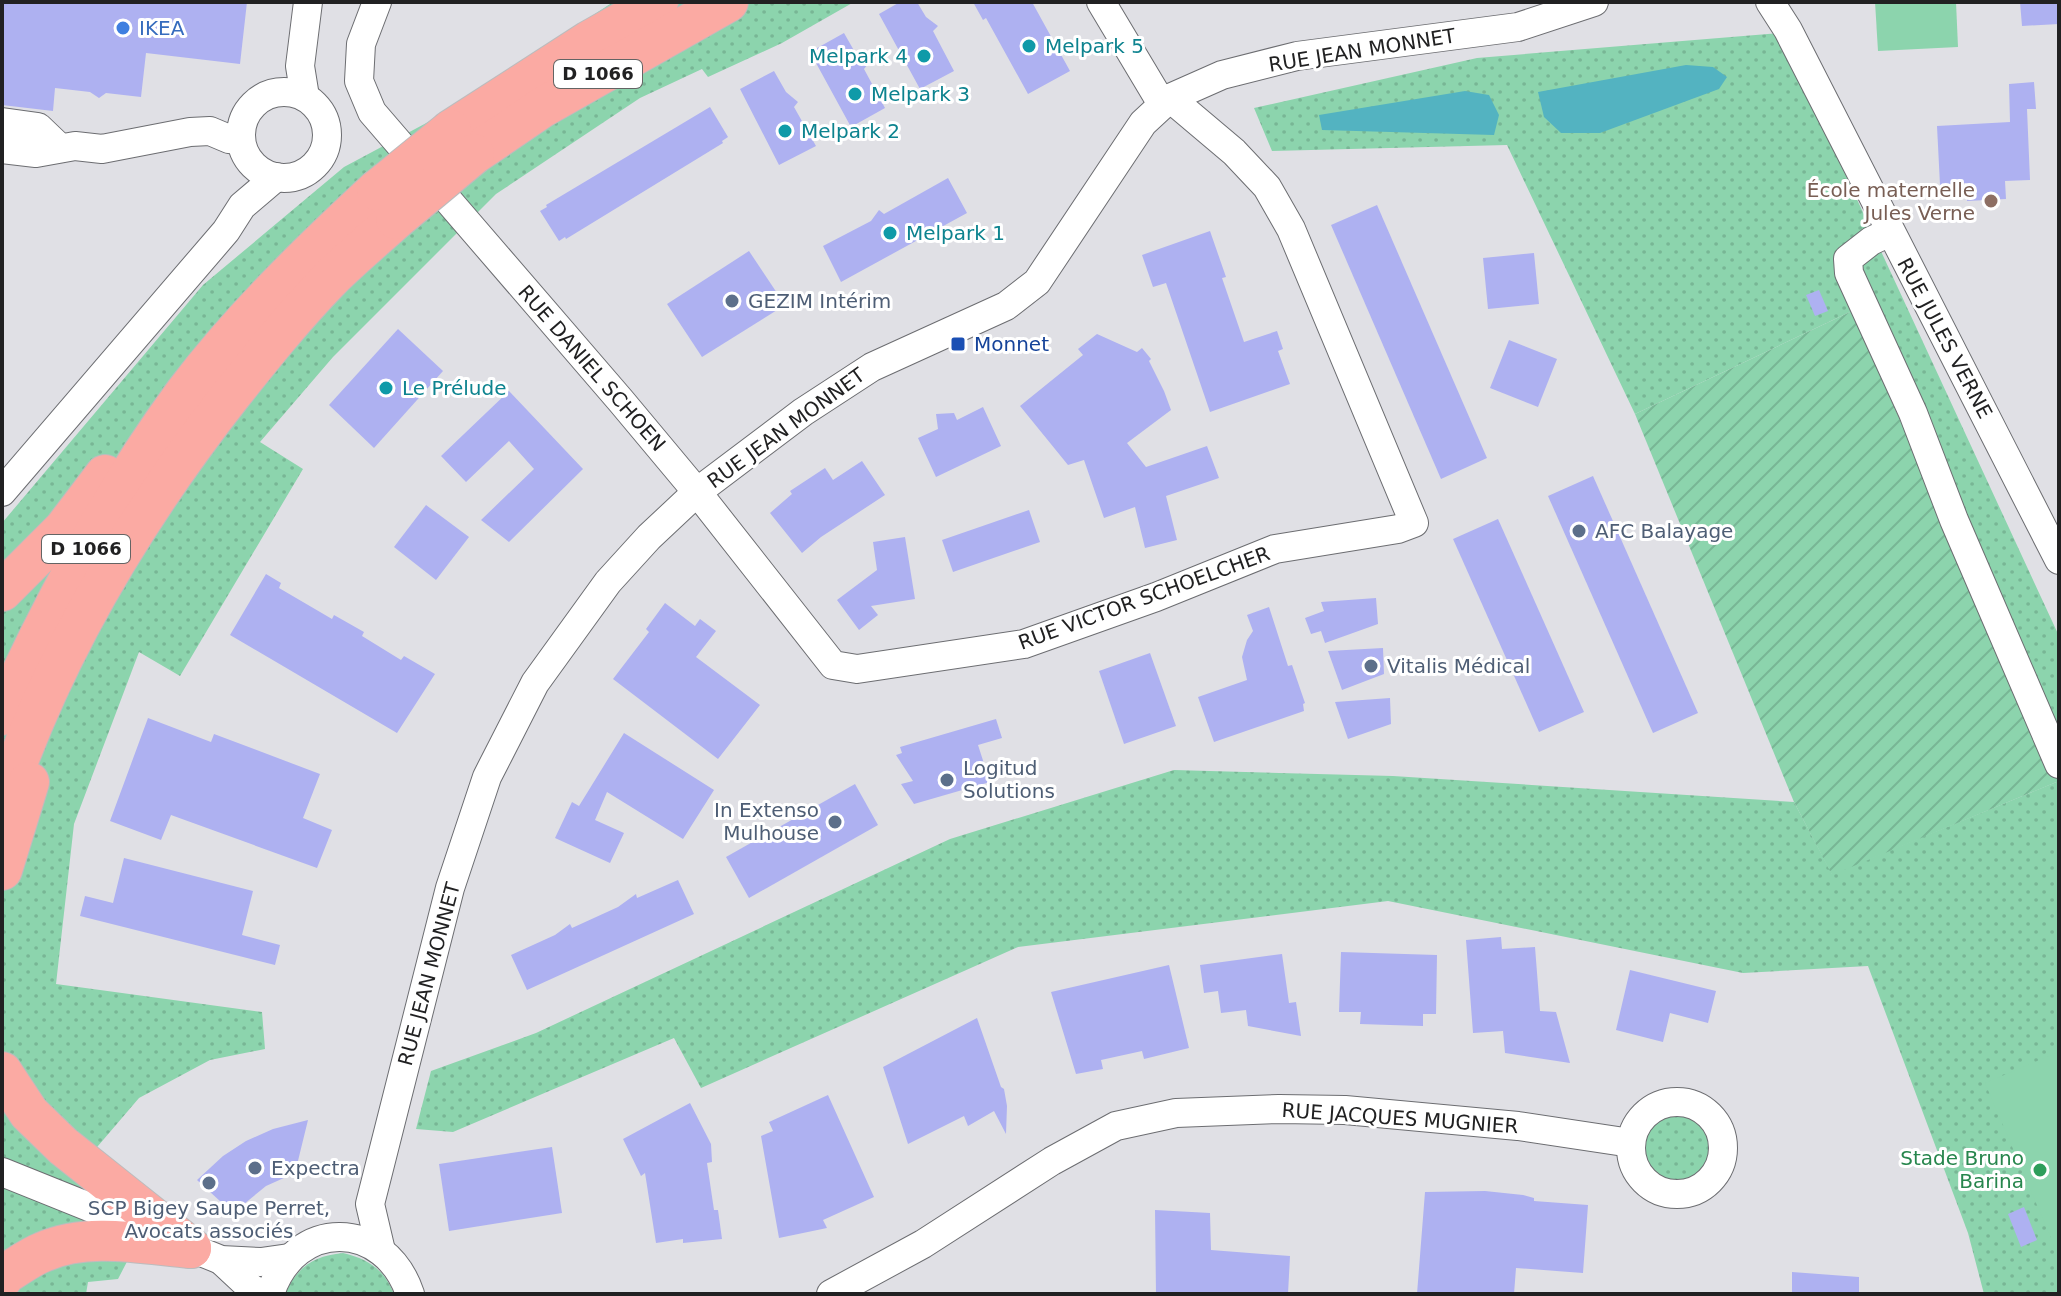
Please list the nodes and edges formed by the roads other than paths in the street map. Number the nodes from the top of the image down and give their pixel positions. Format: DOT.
graph roads {
  1 [pos="377,2"];
  2 [pos="658,2"];
  3 [pos="728,2"];
  4 [pos="1101,2"];
  5 [pos="1594,2"];
  6 [pos="1770,2"];
  7 [pos="1787,2"];
  8 [pos="308,7"];
  9 [pos="1788,30"];
  10 [pos="292,95"];
  11 [pos="1166,101"];
  12 [pos="2,122"];
  13 [pos="463,142"];
  14 [pos="60,148"];
  15 [pos="2,149"];
  16 [pos="257,161"];
  17 [pos="387,204"];
  18 [pos="1890,232"];
  19 [pos="186,393"];
  20 [pos="2,491"];
  21 [pos="697,492"];
  22 [pos="115,560"];
  23 [pos="2059,560"];
  24 [pos="2,591"];
  25 [pos="2,715"];
  26 [pos="2059,764"];
  27 [pos="2,806"];
  28 [pos="2,870"];
  29 [pos="2,1072"];
  30 [pos="1631,1143"];
  31 [pos="2,1172"];
  32 [pos="370,1204"];
  33 [pos="339,1237"];
  34 [pos="381,1251"];
  35 [pos="206,1254"];
  36 [pos="289,1258"];
  37 [pos="2,1279"];
  38 [pos="413,1291"];
  39 [pos="262,1294"];
  40 [pos="270,1294"];
  41 [pos="831,1294"];
  1 -- 21 [label="street, RUE DANIEL SCHOEN"];
  2 -- 13 [label="highway, D 1066"];
  3 -- 13 [label="highway, D 1066"];
  4 -- 11 [label="street"];
  5 -- 11 [label="street, RUE JEAN MONNET"];
  6 -- 9 [label="street, RUE JULES VERNE"];
  7 -- 9 [label="street, RUE JULES VERNE"];
  8 -- 10 [label="street"];
  9 -- 18 [label="street, RUE JULES VERNE"];
  10 -- 16 [label="street"];
  10 -- 16 [label="street"];
  11 -- 21 [label="street, RUE JEAN MONNET"];
  11 -- 21 [label="street, RUE VICTOR SCHOELCHER"];
  12 -- 14 [label="street"];
  13 -- 17 [label="highway, D 1066, bridge"];
  14 -- 15 [label="street"];
  14 -- 16 [label="street"];
  16 -- 20 [label="street"];
  17 -- 19 [label="highway, D 1066"];
  17 -- 22 [label="highway, D 1066"];
  18 -- 23 [label="street, RUE JULES VERNE"];
  18 -- 26 [label="street"];
  19 -- 24 [label="highway"];
  19 -- 25 [label="highway, D 1066"];
  21 -- 32 [label="street, RUE JEAN MONNET"];
  22 -- 27 [label="highway, D 1066"];
  22 -- 28 [label="highway"];
  29 -- 35 [label="highway"];
  30 -- 41 [label="street, RUE JACQUES MUGNIER"];
  31 -- 35 [label="street"];
  32 -- 33 [label="street, RUE JEAN MONNET"];
  32 -- 34 [label="street, RUE JEAN MONNET"];
  33 -- 34 [label="street"];
  33 -- 36 [label="street"];
  34 -- 38 [label="street"];
  35 -- 36 [label="street"];
  35 -- 37 [label="highway"];
  35 -- 39 [label="street"];
  36 -- 40 [label="street"];
}
